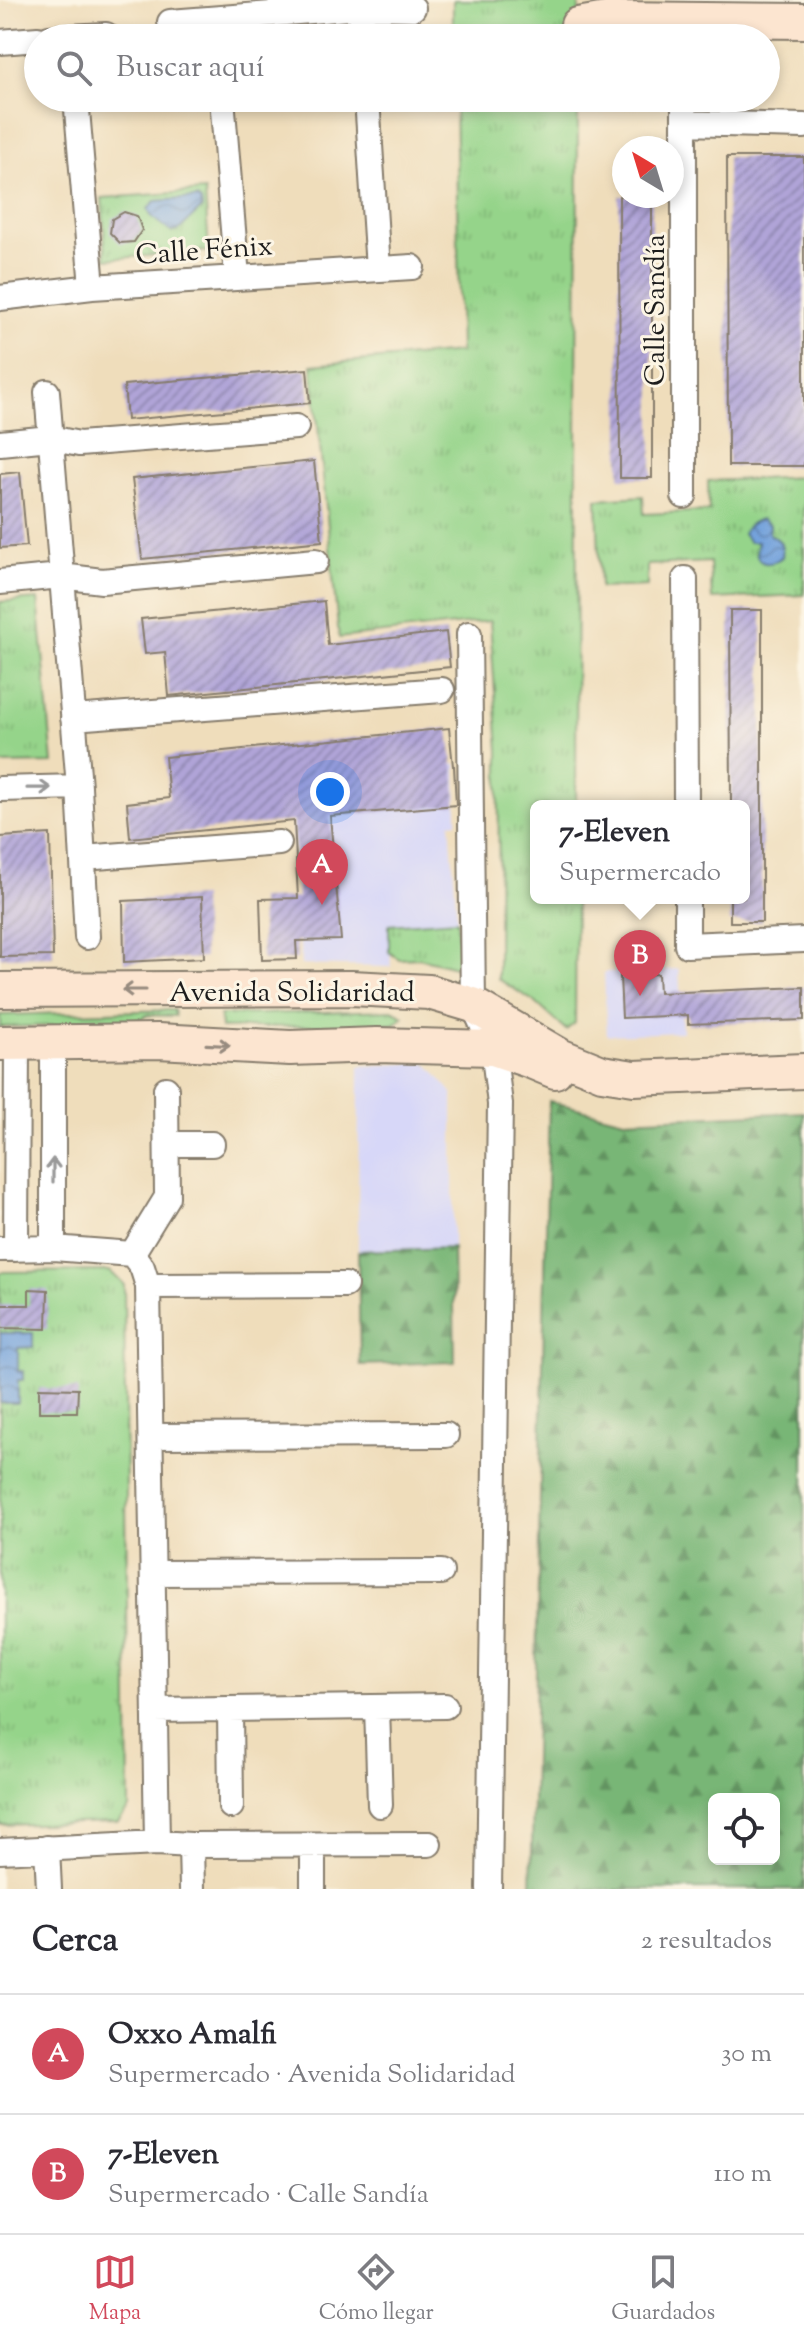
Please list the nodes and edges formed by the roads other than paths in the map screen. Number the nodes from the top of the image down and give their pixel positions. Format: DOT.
graph roads {
  1 [pos="361,7"];
  2 [pos="413,8"];
  3 [pos="734,11"];
  4 [pos="804,21"];
  5 [pos="170,22"];
  6 [pos="185,24"];
  7 [pos="244,24"];
  8 [pos="362,24"];
  9 [pos="584,24"];
  10 [pos="642,24"];
  11 [pos="702,24"];
  12 [pos="24,40"];
  13 [pos="0,42"];
  14 [pos="77,112"];
  15 [pos="223,112"];
  16 [pos="368,112"];
  17 [pos="684,112"];
  18 [pos="684,123"];
  19 [pos="804,126"];
  20 [pos="412,267"];
  21 [pos="378,269"];
  22 [pos="237,277"];
  23 [pos="92,287"];
  24 [pos="0,298"];
  25 [pos="47,392"];
  26 [pos="296,427"];
  27 [pos="50,438"];
  28 [pos="0,443"];
  29 [pos="684,496"];
  30 [pos="316,561"];
  31 [pos="61,576"];
  32 [pos="685,579"];
  33 [pos="0,582"];
  34 [pos="469,634"];
  35 [pos="442,690"];
  36 [pos="73,718"];
  37 [pos="79,787"];
  38 [pos="0,789"];
  39 [pos="686,800"];
  40 [pos="279,843"];
  41 [pos="83,858"];
  42 [pos="687,904"];
  43 [pos="87,937"];
  44 [pos="804,940"];
  45 [pos="0,990"];
  46 [pos="473,1005"];
  47 [pos="53,1042"];
  48 [pos="9,1043"];
  49 [pos="493,1048"];
  50 [pos="804,1071"];
  51 [pos="804,1086"];
  52 [pos="166,1089"];
  53 [pos="167,1144"];
  54 [pos="212,1144"];
  55 [pos="53,1248"];
  56 [pos="8,1249"];
  57 [pos="132,1254"];
  58 [pos="345,1285"];
  59 [pos="148,1286"];
  60 [pos="446,1435"];
  61 [pos="151,1436"];
  62 [pos="441,1572"];
  63 [pos="153,1573"];
  64 [pos="445,1706"];
  65 [pos="377,1707"];
  66 [pos="230,1709"];
  67 [pos="155,1710"];
  68 [pos="380,1805"];
  69 [pos="231,1806"];
  70 [pos="157,1843"];
  71 [pos="429,1844"];
  72 [pos="191,1845"];
  73 [pos="313,1845"];
  74 [pos="47,1848"];
  75 [pos="0,1851"];
  76 [pos="49,1889"];
  77 [pos="192,1889"];
  78 [pos="313,1889"];
  79 [pos="489,1889"];
  1 -- 2 [label="street"];
  1 -- 7 [label="street"];
  1 -- 8 [label="street"];
  3 -- 4 [label="main road"];
  3 -- 11 [label="main road"];
  5 -- 6 [label="street"];
  9 -- 10 [label="main road"];
  12 -- 13 [label="street"];
  14 -- 23 [label="street"];
  15 -- 22 [label="street"];
  16 -- 21 [label="street"];
  17 -- 18 [label="street, Calle Sandía"];
  18 -- 19 [label="street"];
  18 -- 29 [label="street, Calle Sandía"];
  20 -- 21 [label="street, Calle Fénix"];
  21 -- 22 [label="street, Calle Fénix"];
  22 -- 23 [label="street, Calle Fénix"];
  23 -- 24 [label="street, Calle Fénix"];
  25 -- 27 [label="street"];
  26 -- 27 [label="street"];
  27 -- 28 [label="street"];
  27 -- 31 [label="street"];
  30 -- 31 [label="street"];
  31 -- 33 [label="street"];
  31 -- 36 [label="street"];
  32 -- 39 [label="street"];
  34 -- 46 [label="street"];
  35 -- 36 [label="street"];
  36 -- 37 [label="street"];
  38 -- 37 [label="street, one-way"];
  37 -- 41 [label="street"];
  40 -- 41 [label="street"];
  41 -- 43 [label="street"];
  42 -- 44 [label="street"];
  46 -- 45 [label="main road, Avenida Solidaridad, one-way"];
  46 -- 49 [label="street"];
  46 -- 50 [label="main road, Avenida Solidaridad"];
  47 -- 48 [label="main road, Avenida Solidaridad"];
  47 -- 49 [label="main road, Avenida Solidaridad, one-way"];
  55 -- 47 [label="street, one-way"];
  48 -- 56 [label="street"];
  49 -- 51 [label="main road, Avenida Solidaridad"];
  49 -- 79 [label="street"];
  52 -- 53 [label="street"];
  53 -- 54 [label="street"];
  53 -- 57 [label="street"];
  55 -- 56 [label="street"];
  55 -- 57 [label="street"];
  57 -- 59 [label="street"];
  58 -- 59 [label="street"];
  59 -- 61 [label="street"];
  60 -- 61 [label="street"];
  61 -- 63 [label="street"];
  62 -- 63 [label="street"];
  63 -- 67 [label="street"];
  64 -- 65 [label="street"];
  65 -- 66 [label="street"];
  65 -- 68 [label="street"];
  66 -- 67 [label="street"];
  66 -- 69 [label="street"];
  67 -- 70 [label="street"];
  70 -- 72 [label="street"];
  70 -- 74 [label="street"];
  71 -- 73 [label="street"];
  72 -- 73 [label="street"];
  72 -- 77 [label="street"];
  73 -- 78 [label="street"];
  74 -- 75 [label="street"];
  74 -- 76 [label="street"];
}
